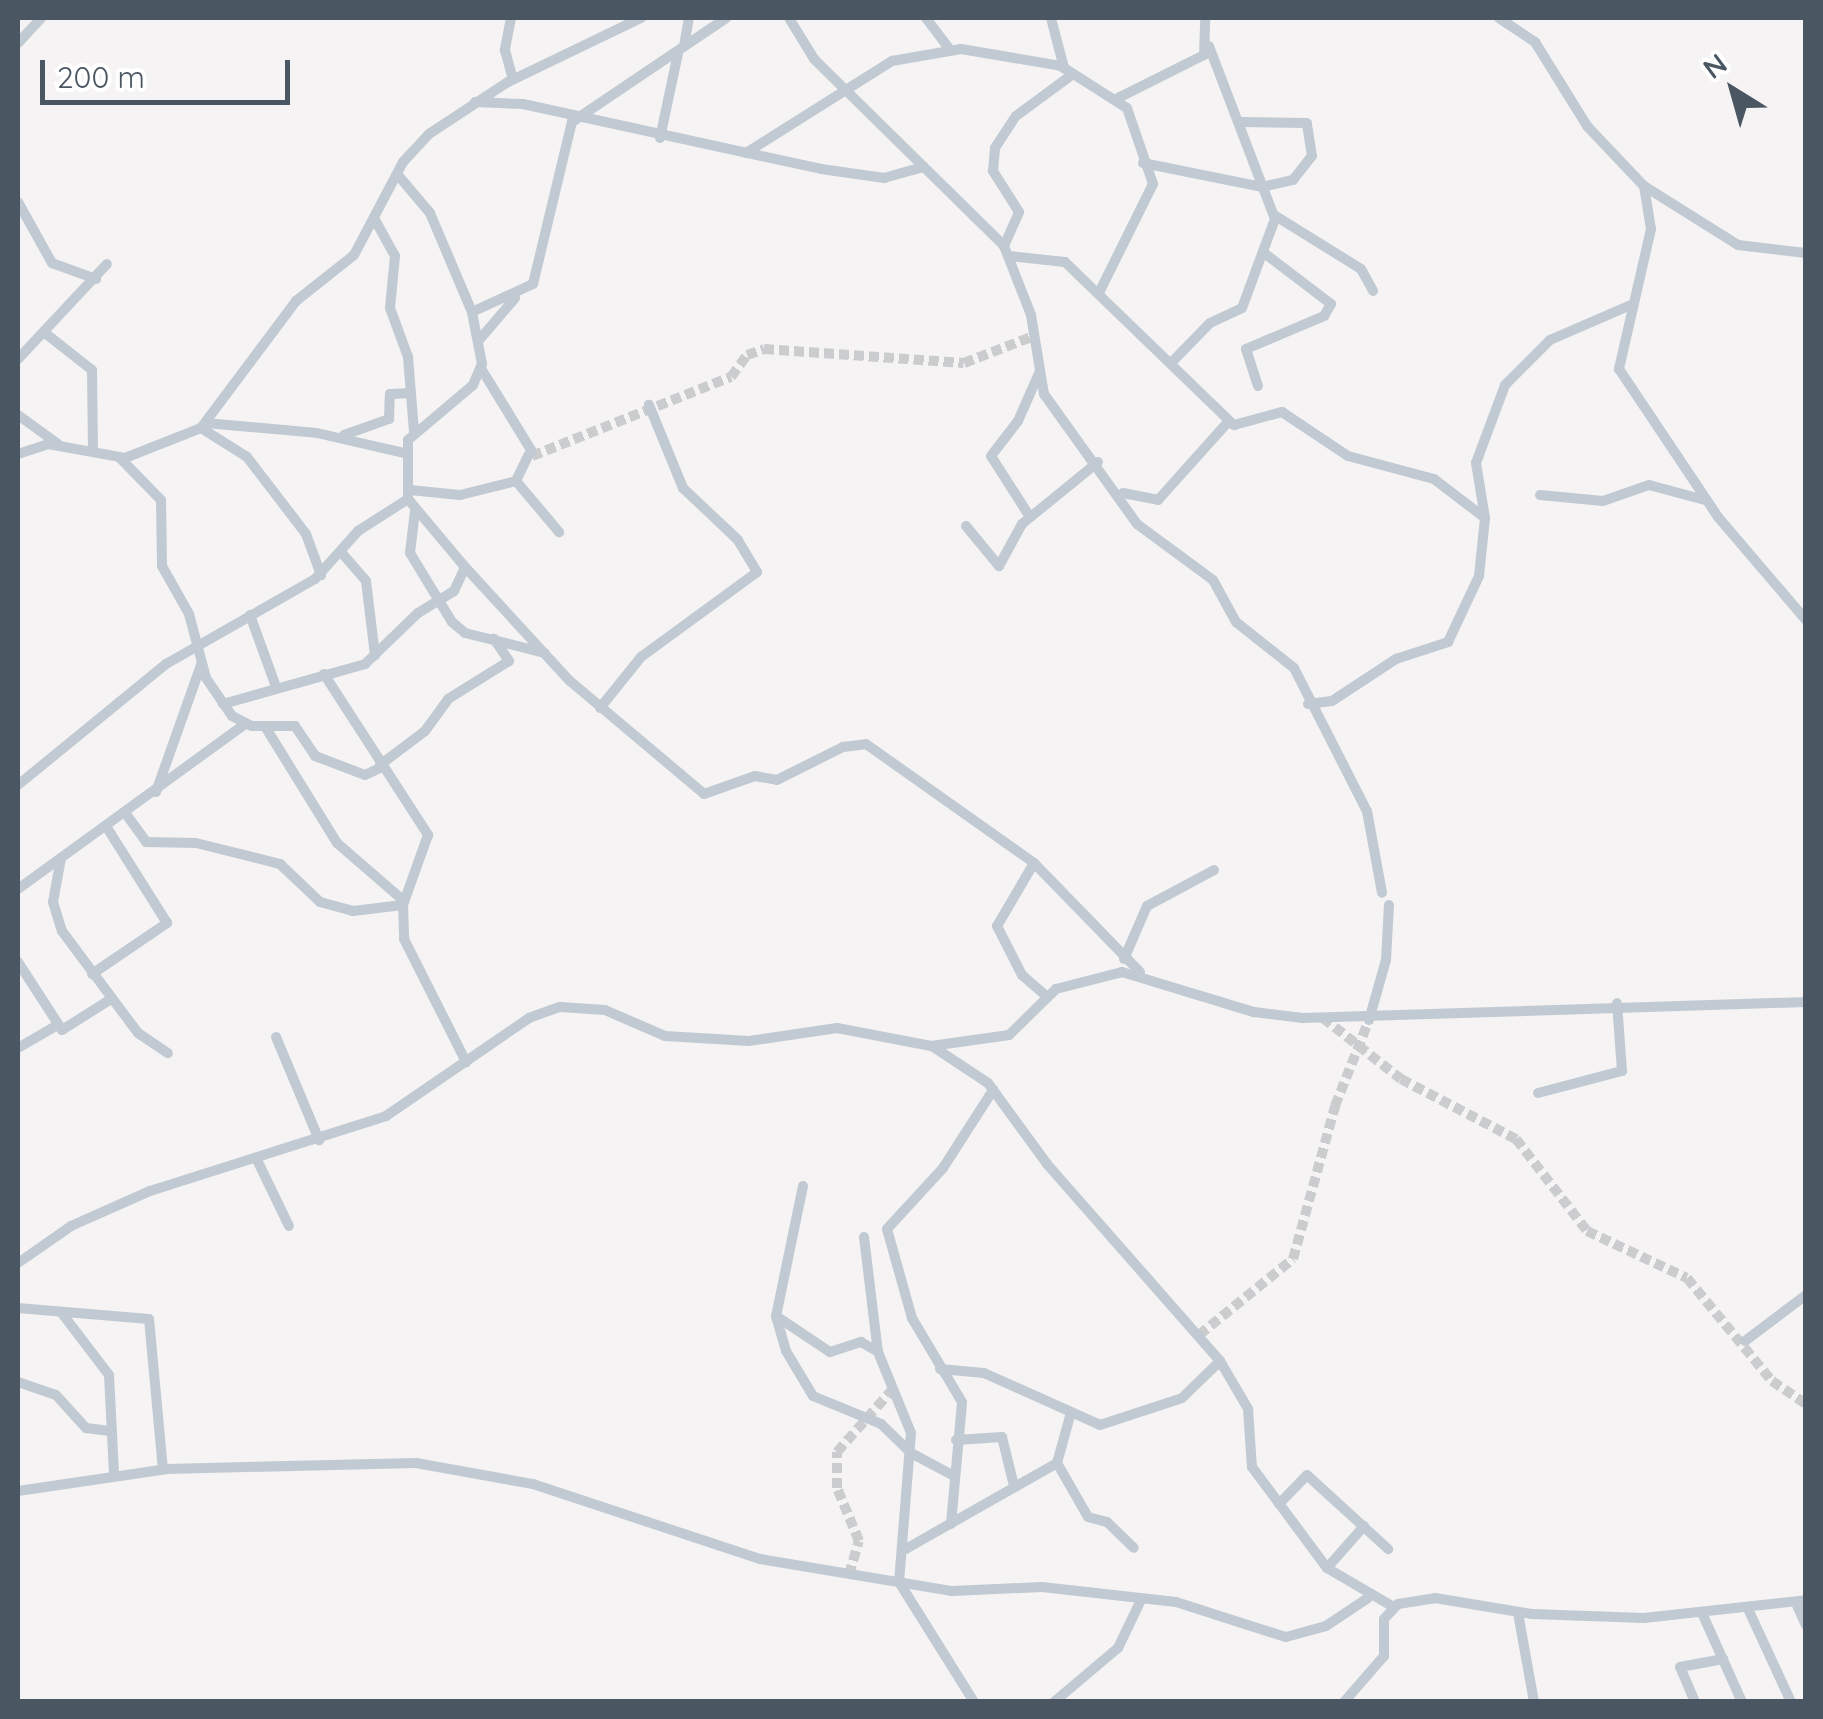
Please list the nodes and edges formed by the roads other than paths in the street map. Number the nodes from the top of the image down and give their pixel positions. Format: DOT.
graph roads {
  1 [pos="42,18"];
  2 [pos="511,18"];
  3 [pos="642,18"];
  4 [pos="689,18"];
  5 [pos="726,18"];
  6 [pos="790,18"];
  7 [pos="926,18"];
  8 [pos="1051,18"];
  9 [pos="1205,18"];
  10 [pos="1499,18"];
  11 [pos="18,43"];
  12 [pos="1209,46"];
  13 [pos="681,50"];
  14 [pos="951,51"];
  15 [pos="1068,71"];
  16 [pos="513,80"];
  17 [pos="851,90"];
  18 [pos="1116,99"];
  19 [pos="474,102"];
  20 [pos="576,119"];
  21 [pos="1241,122"];
  22 [pos="660,138"];
  23 [pos="746,154"];
  24 [pos="1143,163"];
  25 [pos="923,167"];
  26 [pos="397,174"];
  27 [pos="1644,186"];
  28 [pos="1262,187"];
  29 [pos="18,202"];
  30 [pos="1274,215"];
  31 [pos="374,218"];
  32 [pos="1006,251"];
  33 [pos="1264,253"];
  34 [pos="1806,253"];
  35 [pos="107,264"];
  36 [pos="96,279"];
  37 [pos="524,291"];
  38 [pos="1373,291"];
  39 [pos="1099,293"];
  40 [pos="1633,304"];
  41 [pos="472,312"];
  42 [pos="45,333"];
  43 [pos="480,339"];
  44 [pos="18,358"];
  45 [pos="1173,361"];
  46 [pos="482,370"];
  47 [pos="1040,370"];
  48 [pos="1258,386"];
  49 [pos="411,393"];
  50 [pos="649,405"];
  51 [pos="18,415"];
  52 [pos="1230,421"];
  53 [pos="204,426"];
  54 [pos="414,431"];
  55 [pos="338,436"];
  56 [pos="58,444"];
  57 [pos="94,452"];
  58 [pos="404,453"];
  59 [pos="18,454"];
  60 [pos="120,458"];
  61 [pos="1098,462"];
  62 [pos="516,481"];
  63 [pos="1121,492"];
  64 [pos="409,494"];
  65 [pos="1540,495"];
  66 [pos="1706,500"];
  67 [pos="415,510"];
  68 [pos="1030,517"];
  69 [pos="1485,518"];
  70 [pos="966,526"];
  71 [pos="559,532"];
  72 [pos="341,552"];
  73 [pos="465,567"];
  74 [pos="320,575"];
  75 [pos="436,604"];
  76 [pos="250,614"];
  77 [pos="1806,620"];
  78 [pos="493,638"];
  79 [pos="195,645"];
  80 [pos="544,654"];
  81 [pos="376,655"];
  82 [pos="201,666"];
  83 [pos="324,674"];
  84 [pos="274,684"];
  85 [pos="223,704"];
  86 [pos="1308,704"];
  87 [pos="600,708"];
  88 [pos="245,724"];
  89 [pos="266,728"];
  90 [pos="381,766"];
  91 [pos="18,785"];
  92 [pos="153,797"];
  93 [pos="126,814"];
  94 [pos="106,826"];
  95 [pos="62,857"];
  96 [pos="1034,862"];
  97 [pos="1214,870"];
  98 [pos="18,888"];
  99 [pos="1382,893"];
  100 [pos="404,903"];
  101 [pos="1389,905"];
  102 [pos="1124,959"];
  103 [pos="18,962"];
  104 [pos="1141,972"];
  105 [pos="92,974"];
  106 [pos="1046,996"];
  107 [pos="111,999"];
  108 [pos="1806,1002"];
  109 [pos="1617,1003"];
  110 [pos="1368,1020"];
  111 [pos="56,1026"];
  112 [pos="276,1036"];
  113 [pos="931,1046"];
  114 [pos="18,1048"];
  115 [pos="168,1052"];
  116 [pos="466,1062"];
  117 [pos="993,1090"];
  118 [pos="1538,1094"];
  119 [pos="319,1140"];
  120 [pos="258,1162"];
  121 [pos="803,1186"];
  122 [pos="289,1226"];
  123 [pos="864,1237"];
  124 [pos="18,1263"];
  125 [pos="1806,1295"];
  126 [pos="18,1308"];
  127 [pos="61,1312"];
  128 [pos="776,1316"];
  129 [pos="1745,1342"];
  130 [pos="878,1352"];
  131 [pos="1220,1361"];
  132 [pos="940,1370"];
  133 [pos="18,1382"];
  134 [pos="1070,1416"];
  135 [pos="112,1431"];
  136 [pos="956,1440"];
  137 [pos="911,1453"];
  138 [pos="1057,1464"];
  139 [pos="163,1470"];
  140 [pos="114,1473"];
  141 [pos="952,1475"];
  142 [pos="1014,1486"];
  143 [pos="18,1492"];
  144 [pos="1279,1504"];
  145 [pos="951,1524"];
  146 [pos="1364,1526"];
  147 [pos="1134,1548"];
  148 [pos="1388,1549"];
  149 [pos="904,1550"];
  150 [pos="1327,1568"];
  151 [pos="899,1582"];
  152 [pos="1142,1598"];
  153 [pos="1368,1598"];
  154 [pos="1801,1602"];
  155 [pos="1392,1606"];
  156 [pos="1749,1611"];
  157 [pos="1518,1613"];
  158 [pos="1702,1614"];
  159 [pos="1806,1625"];
  160 [pos="1723,1659"];
  161 [pos="974,1702"];
  162 [pos="1054,1702"];
  163 [pos="1344,1702"];
  164 [pos="1534,1702"];
  165 [pos="1695,1702"];
  166 [pos="1742,1702"];
  167 [pos="1791,1702"];
  1 -- 11 [label="street"];
  2 -- 16 [label="street"];
  3 -- 16 [label="street"];
  4 -- 13 [label="street"];
  5 -- 13 [label="street"];
  6 -- 17 [label="street"];
  7 -- 14 [label="street"];
  8 -- 15 [label="street"];
  9 -- 12 [label="street"];
  10 -- 27 [label="street"];
  12 -- 18 [label="street"];
  12 -- 21 [label="street"];
  13 -- 20 [label="street"];
  13 -- 22 [label="street"];
  14 -- 15 [label="street"];
  14 -- 17 [label="street"];
  15 -- 18 [label="street"];
  15 -- 32 [label="street"];
  16 -- 19 [label="street"];
  17 -- 23 [label="street"];
  17 -- 25 [label="street"];
  18 -- 24 [label="street"];
  19 -- 20 [label="street"];
  19 -- 26 [label="street"];
  20 -- 22 [label="street"];
  20 -- 37 [label="street"];
  21 -- 28 [label="street"];
  21 -- 28 [label="street"];
  22 -- 23 [label="street"];
  23 -- 25 [label="street"];
  24 -- 28 [label="street"];
  24 -- 39 [label="street"];
  25 -- 32 [label="street"];
  26 -- 31 [label="street"];
  26 -- 41 [label="street"];
  27 -- 34 [label="street"];
  27 -- 40 [label="street"];
  28 -- 30 [label="street"];
  29 -- 36 [label="street"];
  30 -- 33 [label="street"];
  30 -- 38 [label="street"];
  31 -- 49 [label="street"];
  31 -- 53 [label="street"];
  32 -- 39 [label="street"];
  32 -- 47 [label="street"];
  33 -- 45 [label="street"];
  33 -- 48 [label="street"];
  35 -- 36 [label="street"];
  36 -- 42 [label="street"];
  37 -- 41 [label="street"];
  37 -- 43 [label="street"];
  39 -- 45 [label="street"];
  40 -- 66 [label="street"];
  40 -- 69 [label="street"];
  41 -- 43 [label="street"];
  42 -- 44 [label="street"];
  42 -- 57 [label="street"];
  43 -- 46 [label="street"];
  45 -- 52 [label="street"];
  46 -- 54 [label="street"];
  46 -- 62 [label="street"];
  47 -- 61 [label="street"];
  47 -- 68 [label="street"];
  49 -- 54 [label="street"];
  49 -- 55 [label="street"];
  50 -- 87 [label="street"];
  51 -- 56 [label="street"];
  52 -- 63 [label="street"];
  52 -- 69 [label="street"];
  53 -- 55 [label="street"];
  53 -- 60 [label="street"];
  53 -- 74 [label="street"];
  54 -- 58 [label="street"];
  55 -- 58 [label="street"];
  56 -- 57 [label="street"];
  56 -- 59 [label="street"];
  57 -- 60 [label="street"];
  58 -- 64 [label="street"];
  60 -- 79 [label="street"];
  61 -- 63 [label="street"];
  61 -- 68 [label="street"];
  62 -- 64 [label="street"];
  62 -- 71 [label="street"];
  63 -- 86 [label="street"];
  64 -- 67 [label="street"];
  64 -- 72 [label="street"];
  65 -- 66 [label="street"];
  66 -- 77 [label="street"];
  67 -- 73 [label="street"];
  67 -- 75 [label="street"];
  68 -- 70 [label="street"];
  69 -- 86 [label="street"];
  72 -- 74 [label="street"];
  72 -- 81 [label="street"];
  73 -- 75 [label="street"];
  73 -- 80 [label="street"];
  74 -- 76 [label="street"];
  75 -- 78 [label="street"];
  75 -- 81 [label="street"];
  76 -- 79 [label="street"];
  76 -- 84 [label="street"];
  78 -- 80 [label="street"];
  78 -- 90 [label="street"];
  79 -- 82 [label="street"];
  79 -- 91 [label="street"];
  80 -- 87 [label="street"];
  81 -- 83 [label="street"];
  82 -- 85 [label="street"];
  82 -- 92 [label="street"];
  83 -- 84 [label="street"];
  83 -- 90 [label="street"];
  84 -- 85 [label="street"];
  85 -- 88 [label="street"];
  86 -- 99 [label="street"];
  87 -- 96 [label="street"];
  88 -- 89 [label="street"];
  88 -- 92 [label="street"];
  89 -- 90 [label="street"];
  89 -- 100 [label="street"];
  90 -- 100 [label="street"];
  92 -- 93 [label="street"];
  93 -- 94 [label="street"];
  93 -- 100 [label="street"];
  94 -- 95 [label="street"];
  94 -- 105 [label="street"];
  95 -- 98 [label="street"];
  95 -- 105 [label="street"];
  96 -- 102 [label="street"];
  96 -- 106 [label="street"];
  97 -- 102 [label="street"];
  100 -- 116 [label="street"];
  101 -- 110 [label="street"];
  102 -- 104 [label="street"];
  103 -- 111 [label="street"];
  104 -- 106 [label="street"];
  104 -- 110 [label="street"];
  105 -- 107 [label="street"];
  106 -- 113 [label="street"];
  107 -- 111 [label="street"];
  107 -- 115 [label="street"];
  108 -- 109 [label="street"];
  109 -- 110 [label="street"];
  109 -- 118 [label="street"];
  111 -- 114 [label="street"];
  112 -- 119 [label="street"];
  113 -- 116 [label="street"];
  113 -- 117 [label="street"];
  116 -- 119 [label="street"];
  117 -- 131 [label="street"];
  117 -- 132 [label="street"];
  119 -- 120 [label="street"];
  120 -- 122 [label="street"];
  120 -- 124 [label="street"];
  121 -- 128 [label="street"];
  123 -- 130 [label="street"];
  125 -- 129 [label="street"];
  126 -- 127 [label="street"];
  127 -- 135 [label="street"];
  127 -- 139 [label="street"];
  128 -- 130 [label="street"];
  128 -- 137 [label="street"];
  130 -- 137 [label="street"];
  131 -- 134 [label="street"];
  131 -- 144 [label="street"];
  132 -- 134 [label="street"];
  132 -- 136 [label="street"];
  133 -- 135 [label="street"];
  134 -- 138 [label="street"];
  135 -- 140 [label="street"];
  136 -- 141 [label="street"];
  136 -- 142 [label="street"];
  137 -- 141 [label="street"];
  137 -- 149 [label="street"];
  138 -- 142 [label="street"];
  138 -- 147 [label="street"];
  139 -- 140 [label="street"];
  139 -- 151 [label="street"];
  140 -- 143 [label="street"];
  141 -- 145 [label="street"];
  142 -- 145 [label="street"];
  144 -- 146 [label="street"];
  144 -- 150 [label="street"];
  145 -- 149 [label="street"];
  146 -- 148 [label="street"];
  146 -- 150 [label="street"];
  149 -- 151 [label="street"];
  150 -- 153 [label="street"];
  151 -- 152 [label="street"];
  151 -- 161 [label="street"];
  152 -- 153 [label="street"];
  152 -- 162 [label="street"];
  153 -- 155 [label="street"];
  154 -- 156 [label="street"];
  154 -- 159 [label="street"];
  155 -- 157 [label="street"];
  155 -- 163 [label="street"];
  156 -- 158 [label="street"];
  156 -- 167 [label="street"];
  157 -- 158 [label="street"];
  157 -- 164 [label="street"];
  158 -- 160 [label="street"];
  160 -- 165 [label="street"];
  160 -- 166 [label="street"];
}
